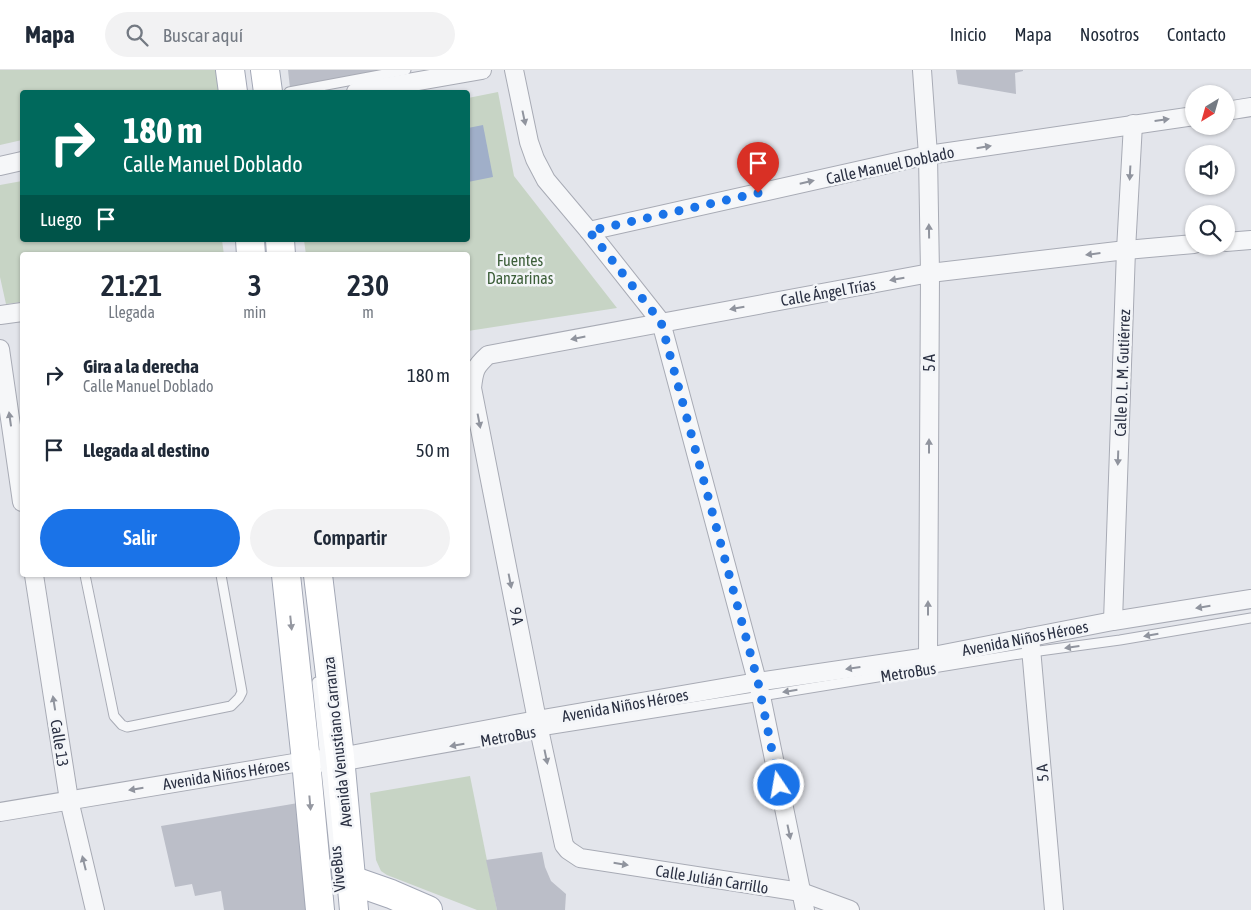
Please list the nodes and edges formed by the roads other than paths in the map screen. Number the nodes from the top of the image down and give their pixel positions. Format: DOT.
graph roads {
  1 [pos="230,70"];
  2 [pos="265,70"];
  3 [pos="406,70"];
  4 [pos="482,70"];
  5 [pos="514,70"];
  6 [pos="922,70"];
  7 [pos="233,90"];
  8 [pos="268,90"];
  9 [pos="299,90"];
  10 [pos="367,90"];
  11 [pos="1251,107"];
  12 [pos="1235,110"];
  13 [pos="1185,117"];
  14 [pos="1133,124"];
  15 [pos="928,155"];
  16 [pos="20,161"];
  17 [pos="0,166"];
  18 [pos="589,231"];
  19 [pos="1251,240"];
  20 [pos="1235,241"];
  21 [pos="1185,245"];
  22 [pos="1126,250"];
  23 [pos="930,273"];
  24 [pos="20,312"];
  25 [pos="0,315"];
  26 [pos="661,322"];
  27 [pos="0,349"];
  28 [pos="473,373"];
  29 [pos="20,478"];
  30 [pos="34,577"];
  31 [pos="86,577"];
  32 [pos="221,577"];
  33 [pos="286,577"];
  34 [pos="318,577"];
  35 [pos="1251,599"];
  36 [pos="1251,618"];
  37 [pos="1112,621"];
  38 [pos="1031,644"];
  39 [pos="928,657"];
  40 [pos="316,669"];
  41 [pos="759,689"];
  42 [pos="539,725"];
  43 [pos="327,762"];
  44 [pos="69,800"];
  45 [pos="0,812"];
  46 [pos="573,855"];
  47 [pos="345,881"];
  48 [pos="801,892"];
  49 [pos="95,910"];
  50 [pos="320,910"];
  51 [pos="354,910"];
  52 [pos="428,910"];
  53 [pos="805,910"];
  54 [pos="850,910"];
  55 [pos="1054,910"];
  1 -- 7 [label="main road"];
  2 -- 8 [label="main road"];
  3 -- 9 [label="lane"];
  4 -- 10 [label="street"];
  5 -- 18 [label="street, one-way"];
  6 -- 15 [label="street, 5 A"];
  11 -- 12 [label="street"];
  14 -- 13 [label="street, Calle Manuel Doblado, one-way"];
  15 -- 14 [label="street, Calle Manuel Doblado, one-way"];
  14 -- 22 [label="street, Calle D. L. M. Gutiérrez, one-way"];
  18 -- 15 [label="street, Calle Manuel Doblado, one-way"];
  23 -- 15 [label="street, 5 A, one-way"];
  16 -- 17 [label="street"];
  18 -- 26 [label="street"];
  19 -- 20 [label="street"];
  21 -- 22 [label="street, Calle Ángel Trías"];
  22 -- 23 [label="street, Calle Ángel Trías, one-way"];
  22 -- 37 [label="street, Calle D. L. M. Gutiérrez, one-way"];
  23 -- 26 [label="street, Calle Ángel Trías, one-way"];
  39 -- 23 [label="street, 5 A, one-way"];
  24 -- 25 [label="street"];
  26 -- 28 [label="street, Calle Ángel Trías, one-way"];
  26 -- 41 [label="street"];
  29 -- 27 [label="street, one-way"];
  28 -- 42 [label="street, 9 A, one-way"];
  44 -- 30 [label="street, Calle 13, one-way"];
  31 -- 32 [label="lane"];
  33 -- 43 [label="main road, Avenida Venustiano Carranza, one-way"];
  34 -- 43 [label="main road, Avenida Venustiano Carranza"];
  35 -- 37 [label="street, Avenida Niños Héroes, one-way"];
  36 -- 38 [label="lane, MetroBus, one-way"];
  37 -- 38 [label="street, Avenida Niños Héroes"];
  38 -- 39 [label="street, Avenida Niños Héroes"];
  38 -- 41 [label="lane, MetroBus, one-way"];
  38 -- 55 [label="street, 5 A"];
  39 -- 41 [label="street, Avenida Niños Héroes, one-way"];
  40 -- 43 [label="lane"];
  41 -- 42 [label="street, Avenida Niños Héroes"];
  41 -- 48 [label="street, one-way"];
  42 -- 43 [label="street, Avenida Niños Héroes, one-way"];
  42 -- 46 [label="street, 9 A, one-way"];
  43 -- 44 [label="street, Avenida Niños Héroes, one-way"];
  43 -- 47 [label="main road, Avenida Venustiano Carranza"];
  43 -- 50 [label="main road, Avenida Venustiano Carranza, one-way"];
  44 -- 45 [label="street, Avenida Niños Héroes"];
  49 -- 44 [label="street, Calle 13, one-way"];
  46 -- 48 [label="street, Calle Julián Carrillo, one-way"];
  47 -- 51 [label="main road, Avenida Venustiano Carranza"];
  47 -- 52 [label="main road"];
  48 -- 53 [label="street"];
  48 -- 54 [label="street, Calle Julián Carrillo"];
}
